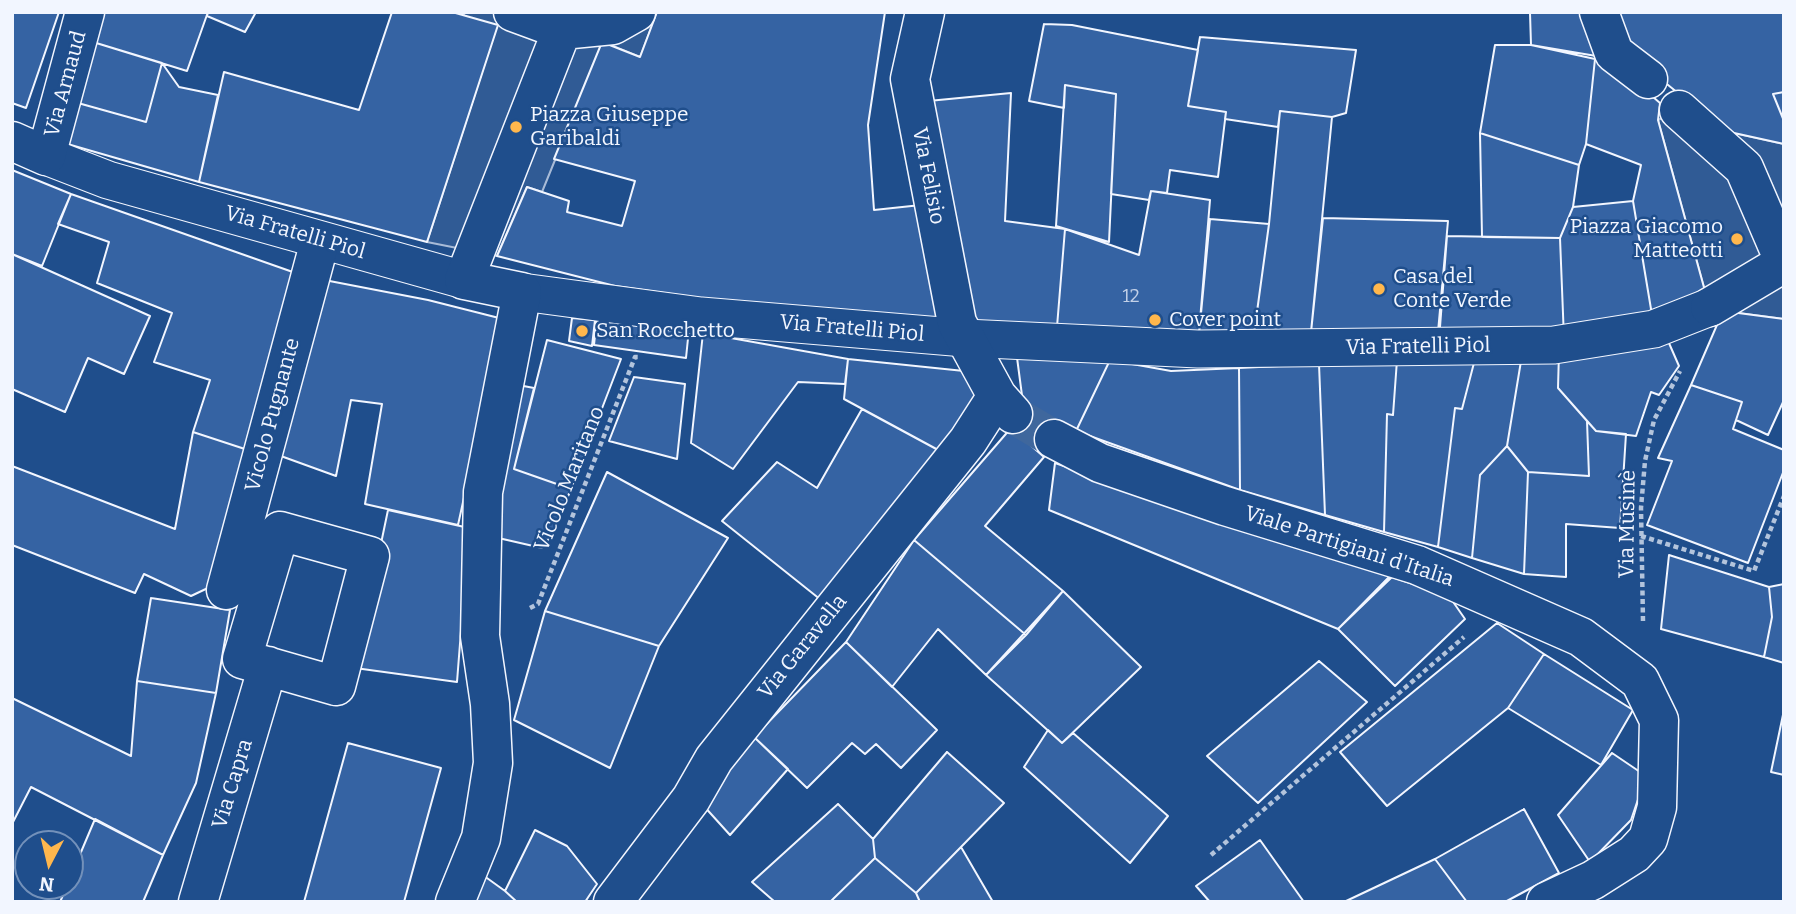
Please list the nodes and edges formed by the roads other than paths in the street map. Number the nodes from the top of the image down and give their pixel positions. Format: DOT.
graph roads {
  1 [pos="85,12"];
  2 [pos="513,12"];
  3 [pos="636,12"];
  4 [pos="925,12"];
  5 [pos="1599,12"];
  6 [pos="562,30"];
  7 [pos="1648,79"];
  8 [pos="1679,110"];
  9 [pos="12,141"];
  10 [pos="47,156"];
  11 [pos="320,241"];
  12 [pos="1784,262"];
  13 [pos="464,280"];
  14 [pos="522,292"];
  15 [pos="1710,307"];
  16 [pos="965,338"];
  17 [pos="1054,439"];
  18 [pos="226,590"];
  19 [pos="268,666"];
  20 [pos="198,902"];
  21 [pos="455,902"];
  22 [pos="613,902"];
  23 [pos="1546,902"];
  1 -- 10 [label="street, Via Arnaud"];
  2 -- 6 [label="street"];
  3 -- 6 [label="street"];
  4 -- 16 [label="street, Via Felisio"];
  5 -- 7 [label="street"];
  6 -- 13 [label="street"];
  8 -- 12 [label="street"];
  9 -- 10 [label="street, Via Fratelli Piol"];
  10 -- 11 [label="street, Via Fratelli Piol"];
  11 -- 13 [label="street, Via Fratelli Piol"];
  11 -- 18 [label="street, Vicolo Pugnante"];
  12 -- 15 [label="street"];
  13 -- 14 [label="street, Via Fratelli Piol"];
  14 -- 16 [label="street, Via Fratelli Piol"];
  14 -- 21 [label="street"];
  15 -- 16 [label="street, Via Fratelli Piol"];
  16 -- 22 [label="street, Via Garavella"];
  17 -- 23 [label="street, Viale Partigiani d'Italia"];
  19 -- 20 [label="street, Via Capra"];
}
